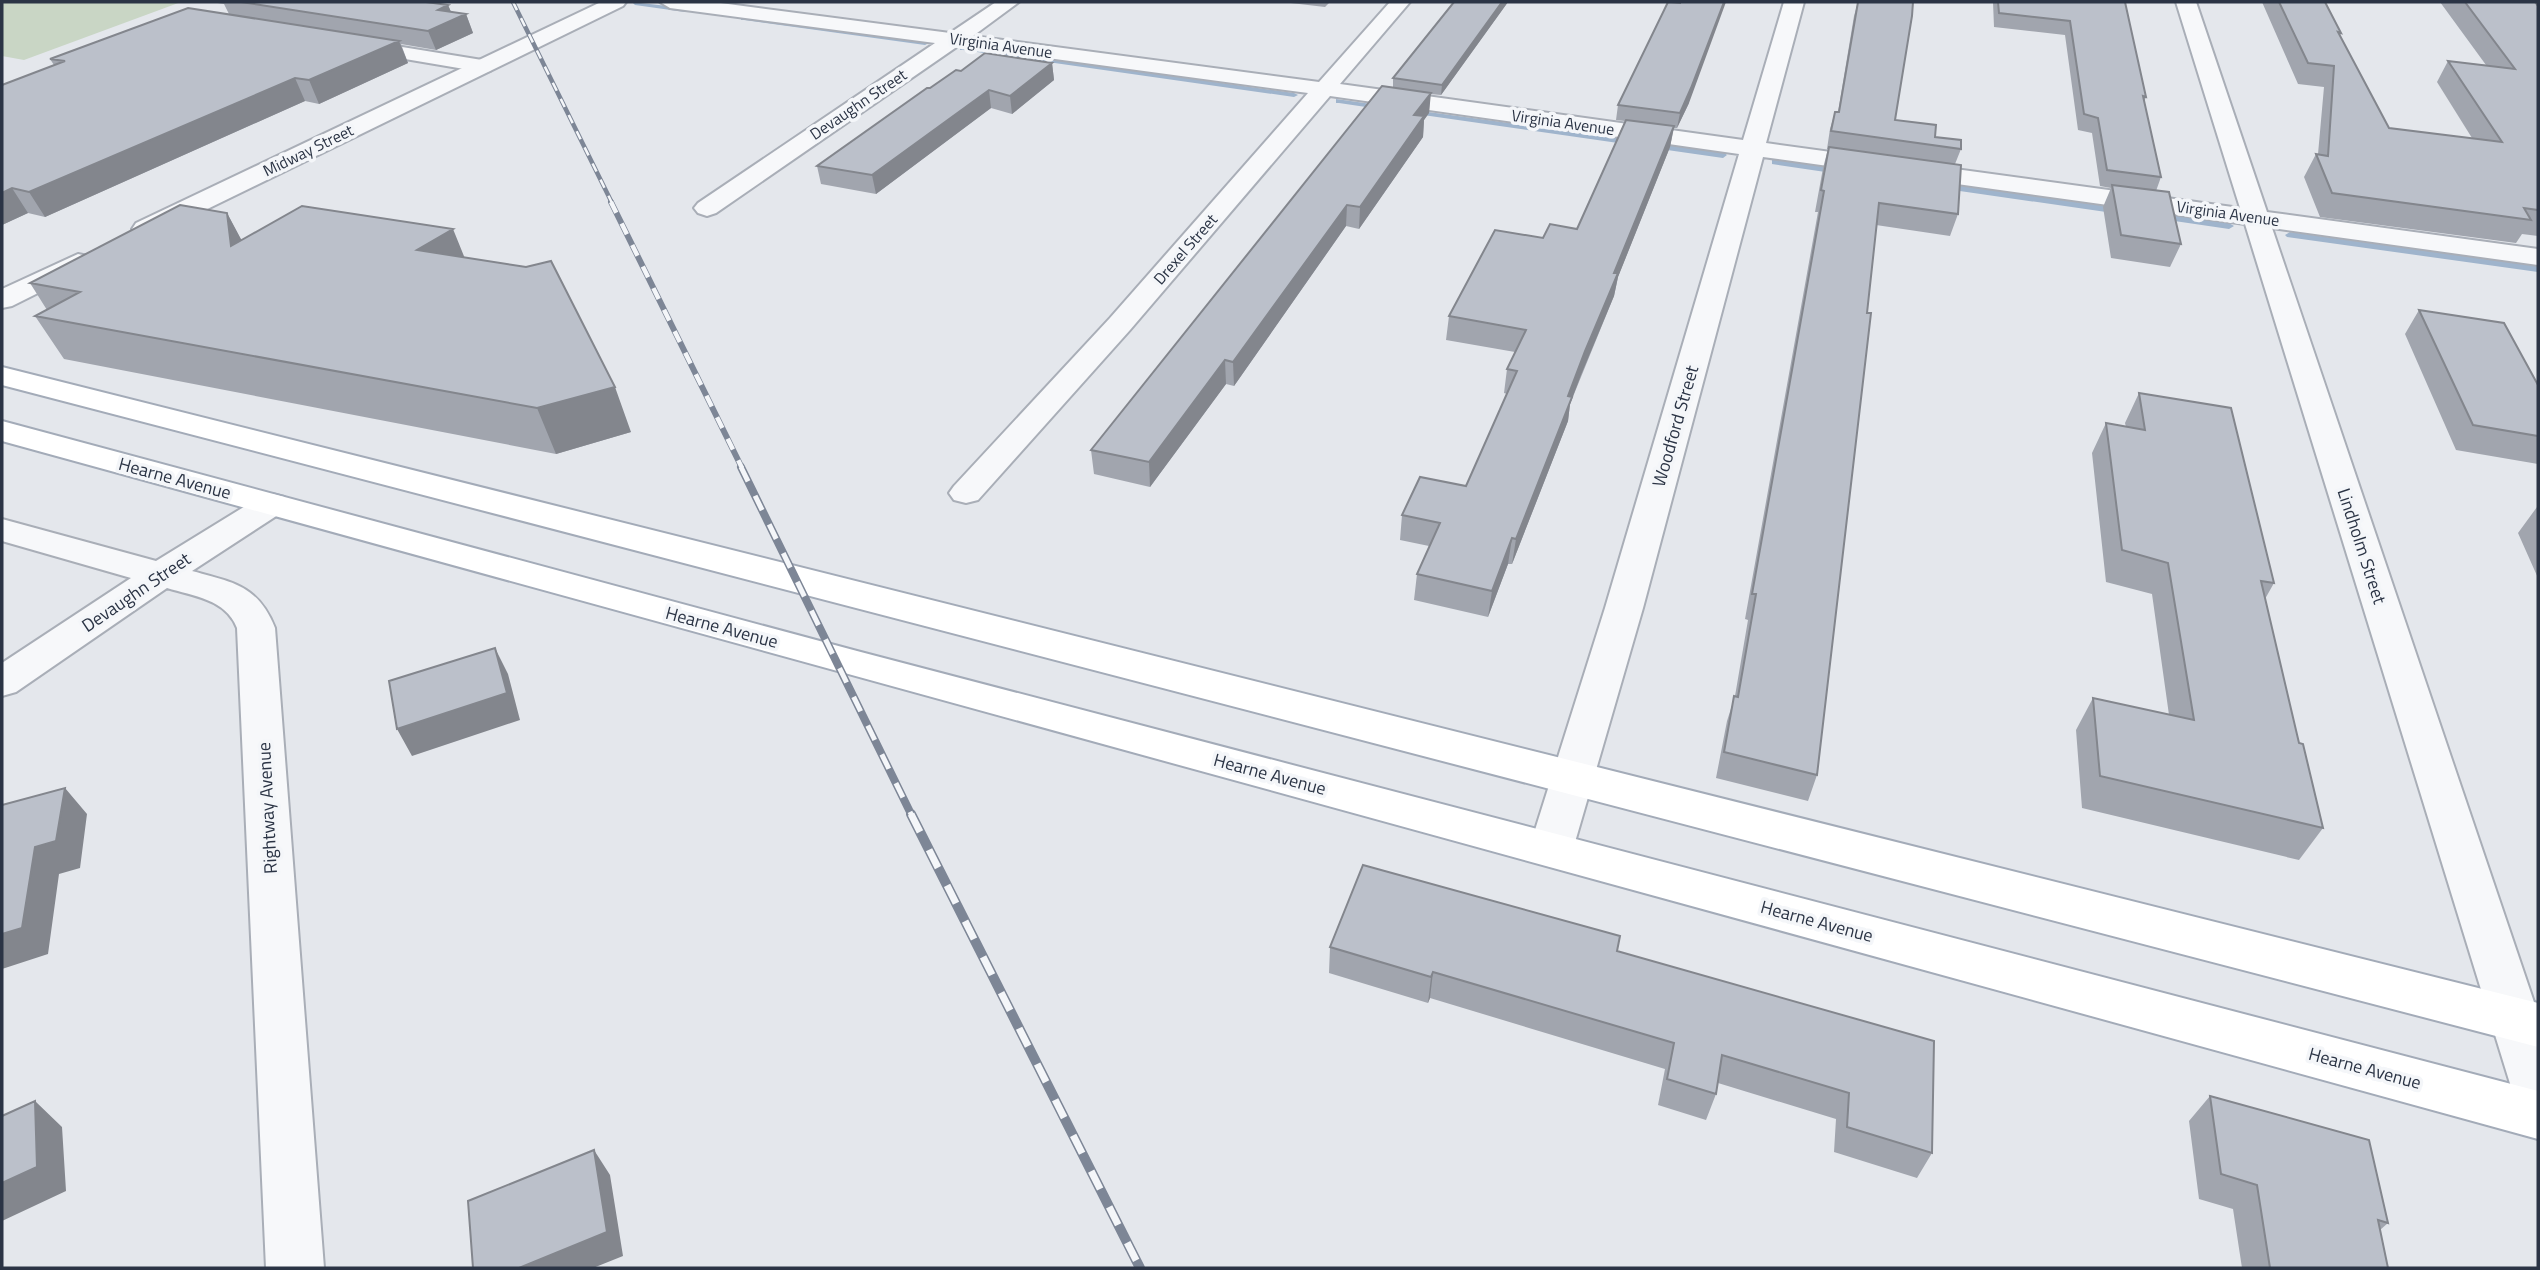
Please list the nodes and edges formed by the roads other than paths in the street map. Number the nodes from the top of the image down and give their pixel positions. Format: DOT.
graph roads {
  1 [pos="616,2"];
  2 [pos="670,2"];
  3 [pos="1009,2"];
  4 [pos="1400,2"];
  5 [pos="1794,2"];
  6 [pos="2186,2"];
  7 [pos="954,39"];
  8 [pos="333,42"];
  9 [pos="482,66"];
  10 [pos="1325,89"];
  11 [pos="1752,149"];
  12 [pos="707,208"];
  13 [pos="2256,217"];
  14 [pos="122,240"];
  15 [pos="98,252"];
  16 [pos="2538,257"];
  17 [pos="2,300"];
  18 [pos="2,376"];
  19 [pos="2,431"];
  20 [pos="966,493"];
  21 [pos="272,504"];
  22 [pos="2,530"];
  23 [pos="162,574"];
  24 [pos="2,682"];
  25 [pos="1574,778"];
  26 [pos="1551,849"];
  27 [pos="2527,1022"];
  28 [pos="2538,1090"];
  29 [pos="2538,1115"];
  30 [pos="295,1268"];
  1 -- 9 [label="street, Midway Street"];
  2 -- 7 [label="street, Virginia Avenue"];
  3 -- 7 [label="street, Devaughn Street"];
  4 -- 10 [label="street, Drexel Street"];
  5 -- 11 [label="street, Woodford Street"];
  6 -- 13 [label="street, Lindholm Street"];
  7 -- 10 [label="street, Virginia Avenue"];
  7 -- 12 [label="street, Devaughn Street"];
  8 -- 9 [label="street"];
  9 -- 14 [label="street, Midway Street"];
  10 -- 11 [label="street, Virginia Avenue"];
  10 -- 20 [label="street, Drexel Street"];
  11 -- 13 [label="street, Virginia Avenue"];
  11 -- 25 [label="street, Woodford Street"];
  13 -- 16 [label="street, Virginia Avenue"];
  13 -- 27 [label="street, Lindholm Street"];
  15 -- 17 [label="street"];
  18 -- 25 [label="main road"];
  19 -- 21 [label="main road, Hearne Avenue"];
  21 -- 23 [label="street, Devaughn Street"];
  21 -- 26 [label="main road, Hearne Avenue"];
  22 -- 23 [label="street, Rightway Avenue"];
  23 -- 24 [label="street, Devaughn Street"];
  23 -- 30 [label="street, Rightway Avenue"];
  25 -- 26 [label="street, Woodford Street"];
  25 -- 27 [label="main road"];
  26 -- 29 [label="main road, Hearne Avenue"];
  27 -- 28 [label="street, Lindholm Street"];
}
